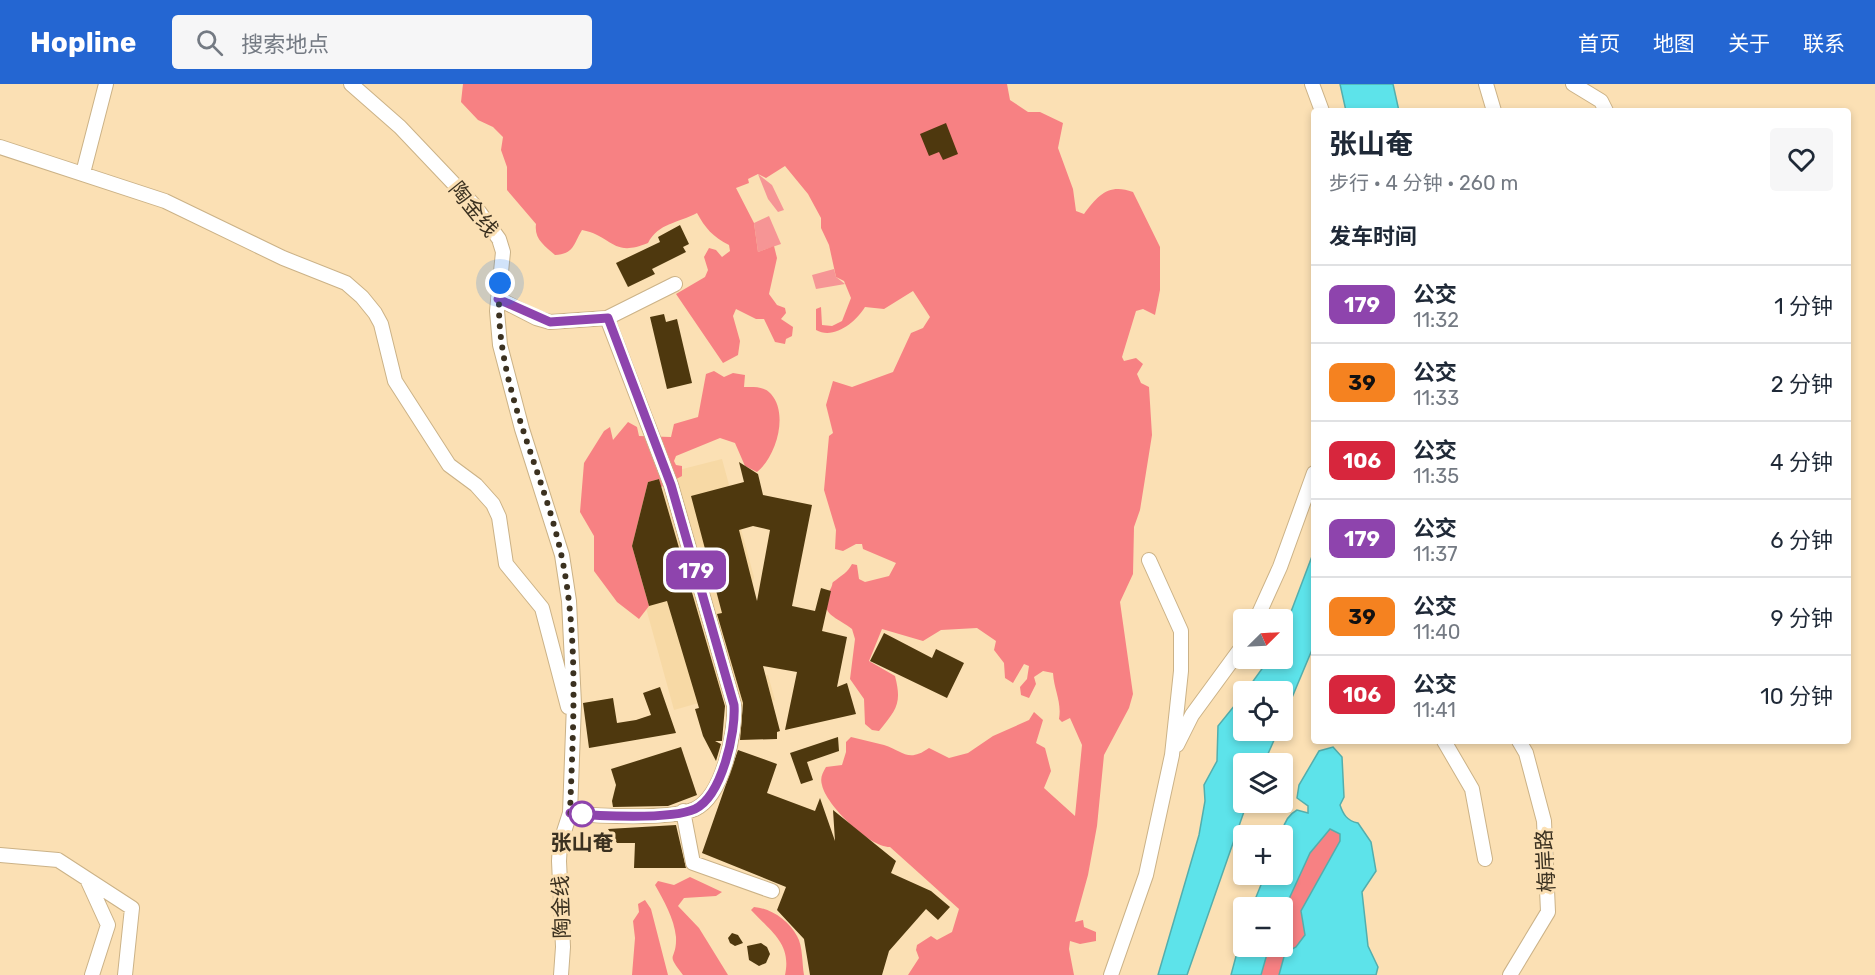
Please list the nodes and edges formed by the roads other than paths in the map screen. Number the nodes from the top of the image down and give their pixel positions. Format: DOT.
graph roads {
  1 [pos="106,84"];
  2 [pos="351,84"];
  3 [pos="1312,84"];
  4 [pos="1486,84"];
  5 [pos="1573,84"];
  6 [pos="1321,108"];
  7 [pos="1493,108"];
  8 [pos="1604,108"];
  9 [pos="0,147"];
  10 [pos="82,173"];
  11 [pos="675,284"];
  12 [pos="498,299"];
  13 [pos="608,318"];
  14 [pos="1311,481"];
  15 [pos="1149,560"];
  16 [pos="1261,609"];
  17 [pos="1233,659"];
  18 [pos="573,724"];
  19 [pos="1446,744"];
  20 [pos="1521,744"];
  21 [pos="1172,755"];
  22 [pos="683,811"];
  23 [pos="570,813"];
  24 [pos="0,855"];
  25 [pos="1485,859"];
  26 [pos="58,860"];
  27 [pos="772,891"];
  28 [pos="92,975"];
  29 [pos="125,975"];
  30 [pos="561,975"];
  31 [pos="1111,975"];
  32 [pos="1510,975"];
  1 -- 10 [label="street"];
  2 -- 12 [label="street, 陶金线"];
  3 -- 6 [label="street"];
  4 -- 7 [label="street"];
  5 -- 8 [label="street"];
  9 -- 10 [label="street"];
  10 -- 18 [label="street"];
  11 -- 13 [label="street"];
  12 -- 13 [label="street"];
  12 -- 18 [label="street, 陶金线"];
  13 -- 22 [label="street"];
  14 -- 16 [label="street"];
  15 -- 21 [label="street"];
  17 -- 21 [label="street"];
  18 -- 23 [label="street, 陶金线"];
  19 -- 25 [label="street"];
  20 -- 32 [label="street, 梅岸路"];
  21 -- 31 [label="street"];
  22 -- 23 [label="street"];
  22 -- 27 [label="street"];
  23 -- 30 [label="street, 陶金线"];
  24 -- 26 [label="street"];
  26 -- 28 [label="street"];
  26 -- 29 [label="street"];
}
